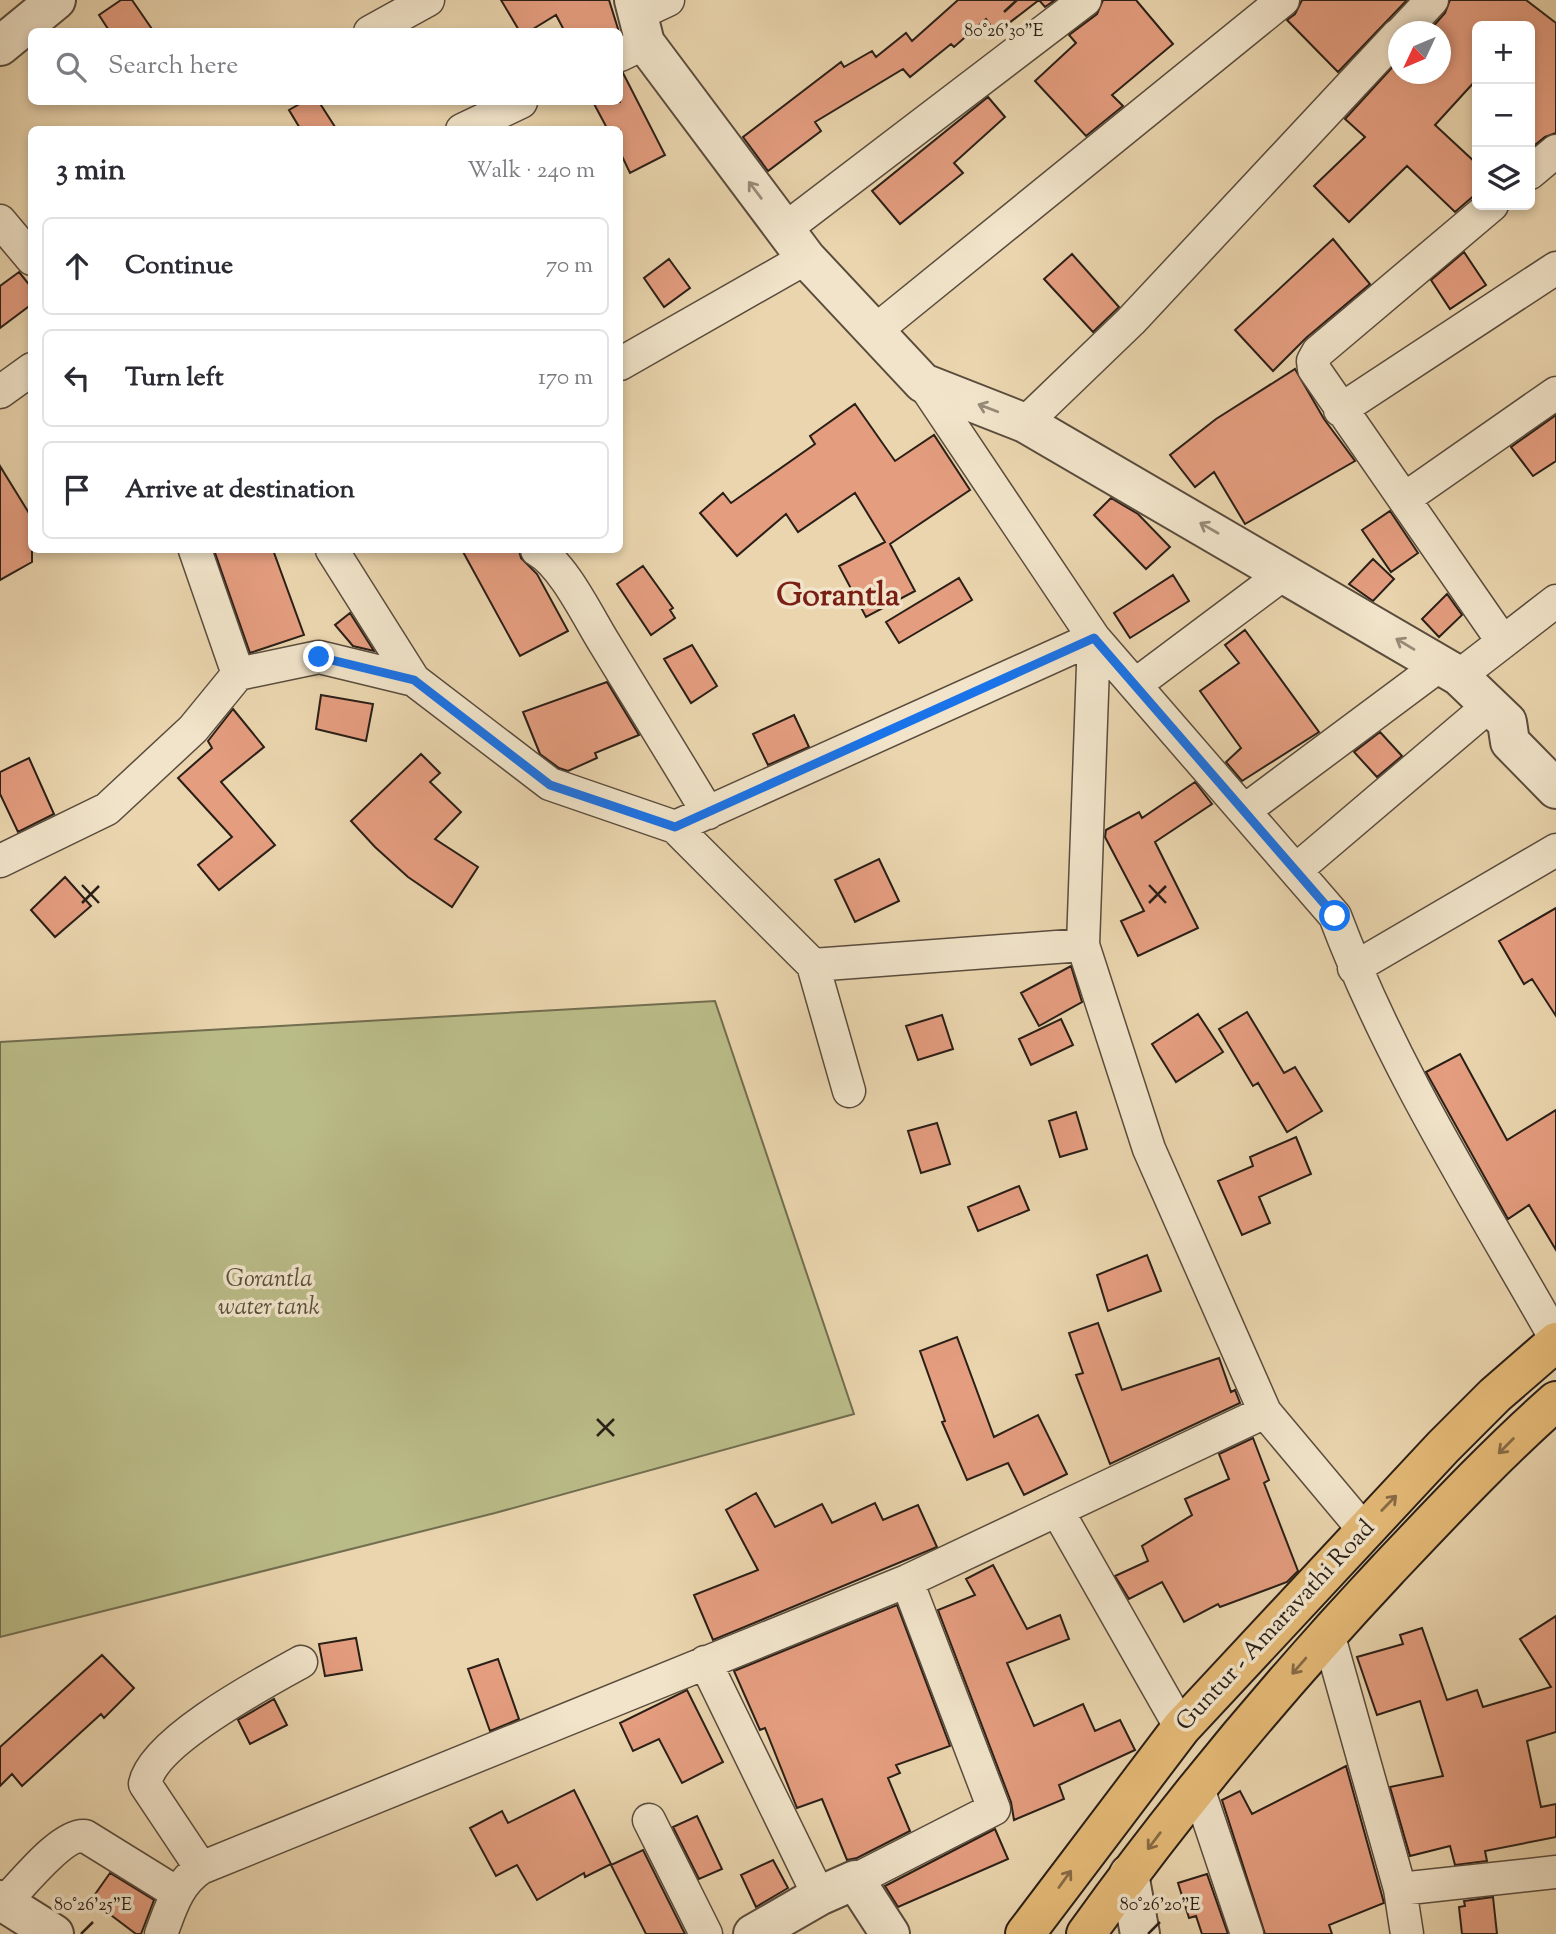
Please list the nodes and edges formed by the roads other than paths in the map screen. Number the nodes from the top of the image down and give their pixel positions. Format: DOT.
graph roads {
  1 [pos="57,0"];
  2 [pos="428,0"];
  3 [pos="1085,0"];
  4 [pos="1283,0"];
  5 [pos="1433,0"];
  6 [pos="1412,21"];
  7 [pos="641,22"];
  8 [pos="377,28"];
  9 [pos="0,46"];
  10 [pos="1388,46"];
  11 [pos="515,105"];
  12 [pos="470,126"];
  13 [pos="1556,151"];
  14 [pos="1535,169"];
  15 [pos="1486,210"];
  16 [pos="0,221"];
  17 [pos="796,244"];
  18 [pos="28,254"];
  19 [pos="1556,268"];
  20 [pos="875,331"];
  21 [pos="623,362"];
  22 [pos="28,372"];
  23 [pos="923,383"];
  24 [pos="0,392"];
  25 [pos="1556,393"];
  26 [pos="1340,410"];
  27 [pos="1026,423"];
  28 [pos="1404,499"];
  29 [pos="196,553"];
  30 [pos="334,553"];
  31 [pos="540,553"];
  32 [pos="1286,572"];
  33 [pos="1556,601"];
  34 [pos="1094,638"];
  35 [pos="1503,642"];
  36 [pos="1449,670"];
  37 [pos="239,674"];
  38 [pos="414,680"];
  39 [pos="1135,685"];
  40 [pos="1499,714"];
  41 [pos="1556,753"];
  42 [pos="1556,789"];
  43 [pos="1244,811"];
  44 [pos="708,813"];
  45 [pos="675,827"];
  46 [pos="1556,850"];
  47 [pos="0,861"];
  48 [pos="1296,870"];
  49 [pos="1083,944"];
  50 [pos="813,965"];
  51 [pos="1354,968"];
  52 [pos="849,1091"];
  53 [pos="1556,1340"];
  54 [pos="1556,1401"];
  55 [pos="1265,1412"];
  56 [pos="1057,1510"];
  57 [pos="1364,1530"];
  58 [pos="907,1581"];
  59 [pos="1328,1633"];
  60 [pos="301,1662"];
  61 [pos="705,1662"];
  62 [pos="1181,1728"];
  63 [pos="1197,1785"];
  64 [pos="649,1820"];
  65 [pos="201,1868"];
  66 [pos="1556,1872"];
  67 [pos="1129,1874"];
  68 [pos="855,1880"];
  69 [pos="1400,1889"];
  70 [pos="177,1893"];
  71 [pos="819,1896"];
  72 [pos="2,1902"];
  73 [pos="54,1934"];
  74 [pos="161,1934"];
  75 [pos="706,1934"];
  76 [pos="753,1934"];
  77 [pos="890,1934"];
  78 [pos="1025,1934"];
  79 [pos="1086,1934"];
  80 [pos="1140,1934"];
  81 [pos="1247,1934"];
  82 [pos="1407,1934"];
  1 -- 9 [label="street"];
  2 -- 8 [label="street"];
  3 -- 17 [label="street"];
  4 -- 20 [label="street"];
  5 -- 6 [label="street"];
  17 -- 7 [label="street, one-way"];
  10 -- 27 [label="street"];
  11 -- 12 [label="street"];
  13 -- 14 [label="street"];
  15 -- 26 [label="street"];
  16 -- 18 [label="street"];
  17 -- 20 [label="street"];
  17 -- 21 [label="street"];
  19 -- 26 [label="street"];
  20 -- 23 [label="street"];
  22 -- 24 [label="street"];
  27 -- 23 [label="street, one-way"];
  23 -- 34 [label="street"];
  25 -- 28 [label="street"];
  26 -- 28 [label="street"];
  32 -- 27 [label="street, one-way"];
  28 -- 35 [label="street"];
  29 -- 37 [label="street"];
  30 -- 38 [label="street"];
  31 -- 44 [label="street"];
  36 -- 32 [label="street, one-way"];
  32 -- 39 [label="street"];
  33 -- 35 [label="street"];
  34 -- 39 [label="street"];
  34 -- 44 [label="street"];
  34 -- 49 [label="street"];
  35 -- 36 [label="street"];
  36 -- 40 [label="street"];
  36 -- 43 [label="street"];
  37 -- 38 [label="street"];
  37 -- 47 [label="street"];
  38 -- 45 [label="street"];
  39 -- 43 [label="street"];
  40 -- 41 [label="street"];
  40 -- 42 [label="street"];
  40 -- 48 [label="street"];
  43 -- 48 [label="street"];
  44 -- 45 [label="street"];
  45 -- 50 [label="street"];
  46 -- 51 [label="street"];
  48 -- 51 [label="street"];
  49 -- 50 [label="street"];
  49 -- 55 [label="street"];
  50 -- 52 [label="street"];
  51 -- 53 [label="street"];
  57 -- 53 [label="main road, Guntur - Amaravathi Road, one-way"];
  54 -- 59 [label="main road, Guntur - Amaravathi Road, one-way"];
  55 -- 56 [label="street"];
  55 -- 57 [label="street"];
  56 -- 58 [label="street"];
  56 -- 62 [label="street"];
  57 -- 62 [label="main road, Guntur - Amaravathi Road"];
  58 -- 61 [label="street"];
  58 -- 68 [label="street"];
  59 -- 63 [label="main road, Guntur - Amaravathi Road, one-way"];
  59 -- 69 [label="street"];
  60 -- 65 [label="street"];
  61 -- 65 [label="street"];
  61 -- 71 [label="street"];
  78 -- 62 [label="main road, Guntur - Amaravathi Road, one-way"];
  63 -- 67 [label="main road, Guntur - Amaravathi Road, one-way"];
  63 -- 81 [label="street"];
  64 -- 75 [label="street"];
  65 -- 70 [label="street"];
  66 -- 69 [label="street"];
  67 -- 79 [label="main road, Guntur - Amaravathi Road"];
  67 -- 80 [label="street"];
  68 -- 71 [label="street"];
  68 -- 77 [label="street"];
  69 -- 82 [label="street"];
  70 -- 72 [label="street"];
  70 -- 74 [label="street"];
  71 -- 76 [label="street"];
  72 -- 73 [label="street"];
}
